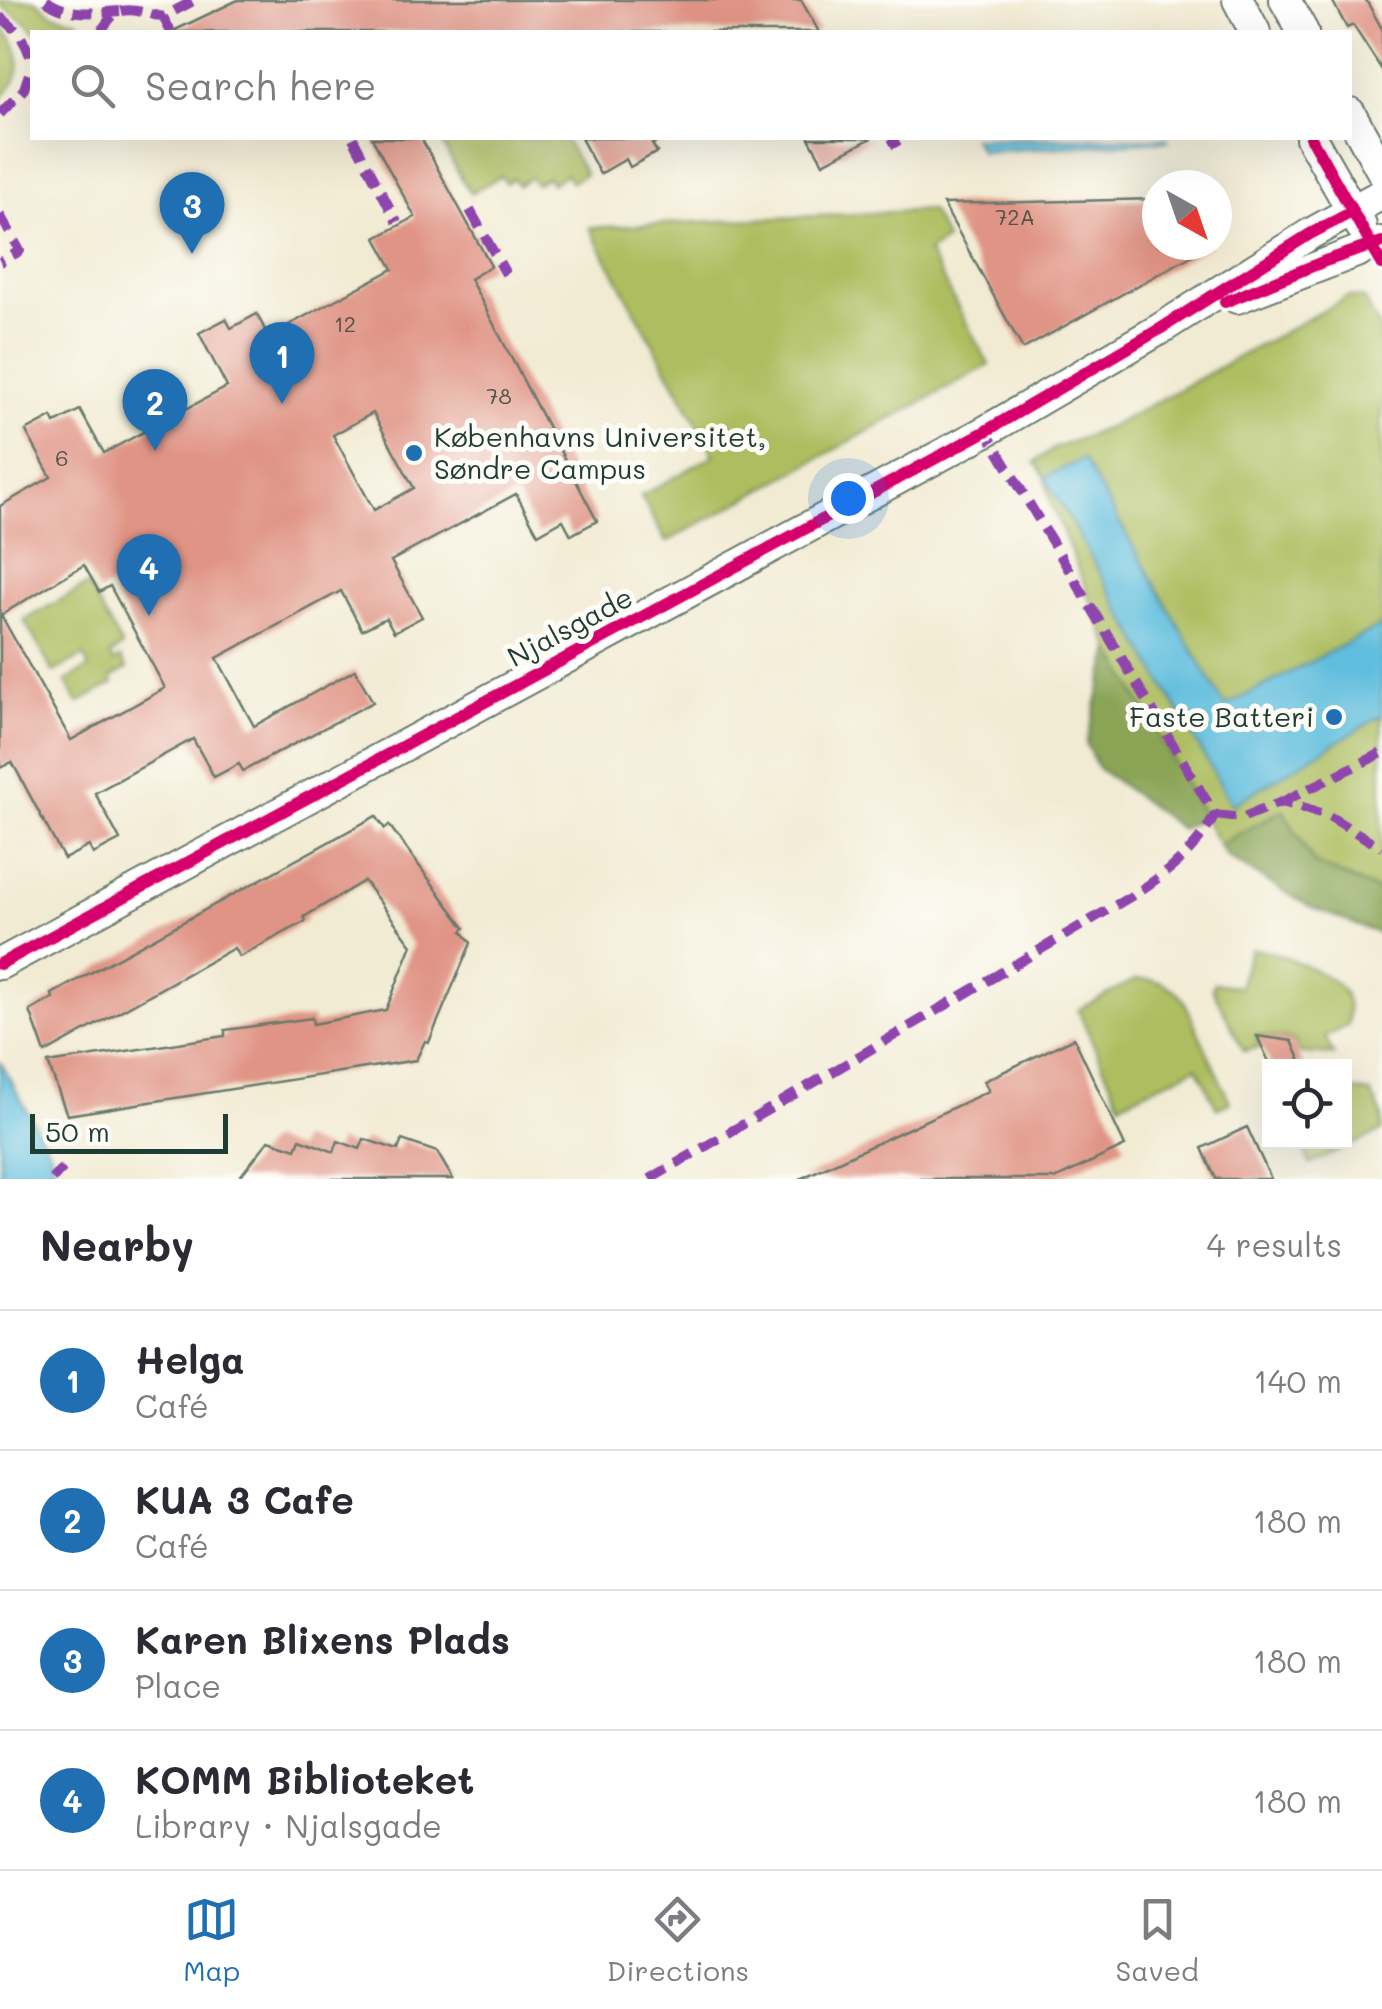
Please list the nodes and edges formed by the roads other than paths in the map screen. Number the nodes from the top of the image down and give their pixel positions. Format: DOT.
graph roads {
  1 [pos="1238,0"];
  2 [pos="1285,0"];
  3 [pos="1254,30"];
  4 [pos="1302,30"];
  5 [pos="1352,117"];
  6 [pos="1312,140"];
  7 [pos="1382,171"];
  8 [pos="1382,194"];
  9 [pos="1352,212"];
  10 [pos="1379,250"];
  11 [pos="1160,329"];
  12 [pos="0,964"];
  1 -- 3 [label="street"];
  2 -- 4 [label="street"];
  5 -- 7 [label="street"];
  6 -- 9 [label="street"];
  8 -- 9 [label="street, Njalsgade"];
  9 -- 10 [label="street"];
  9 -- 11 [label="street, Njalsgade"];
  10 -- 11 [label="street, Njalsgade"];
  11 -- 12 [label="street, Njalsgade"];
}
